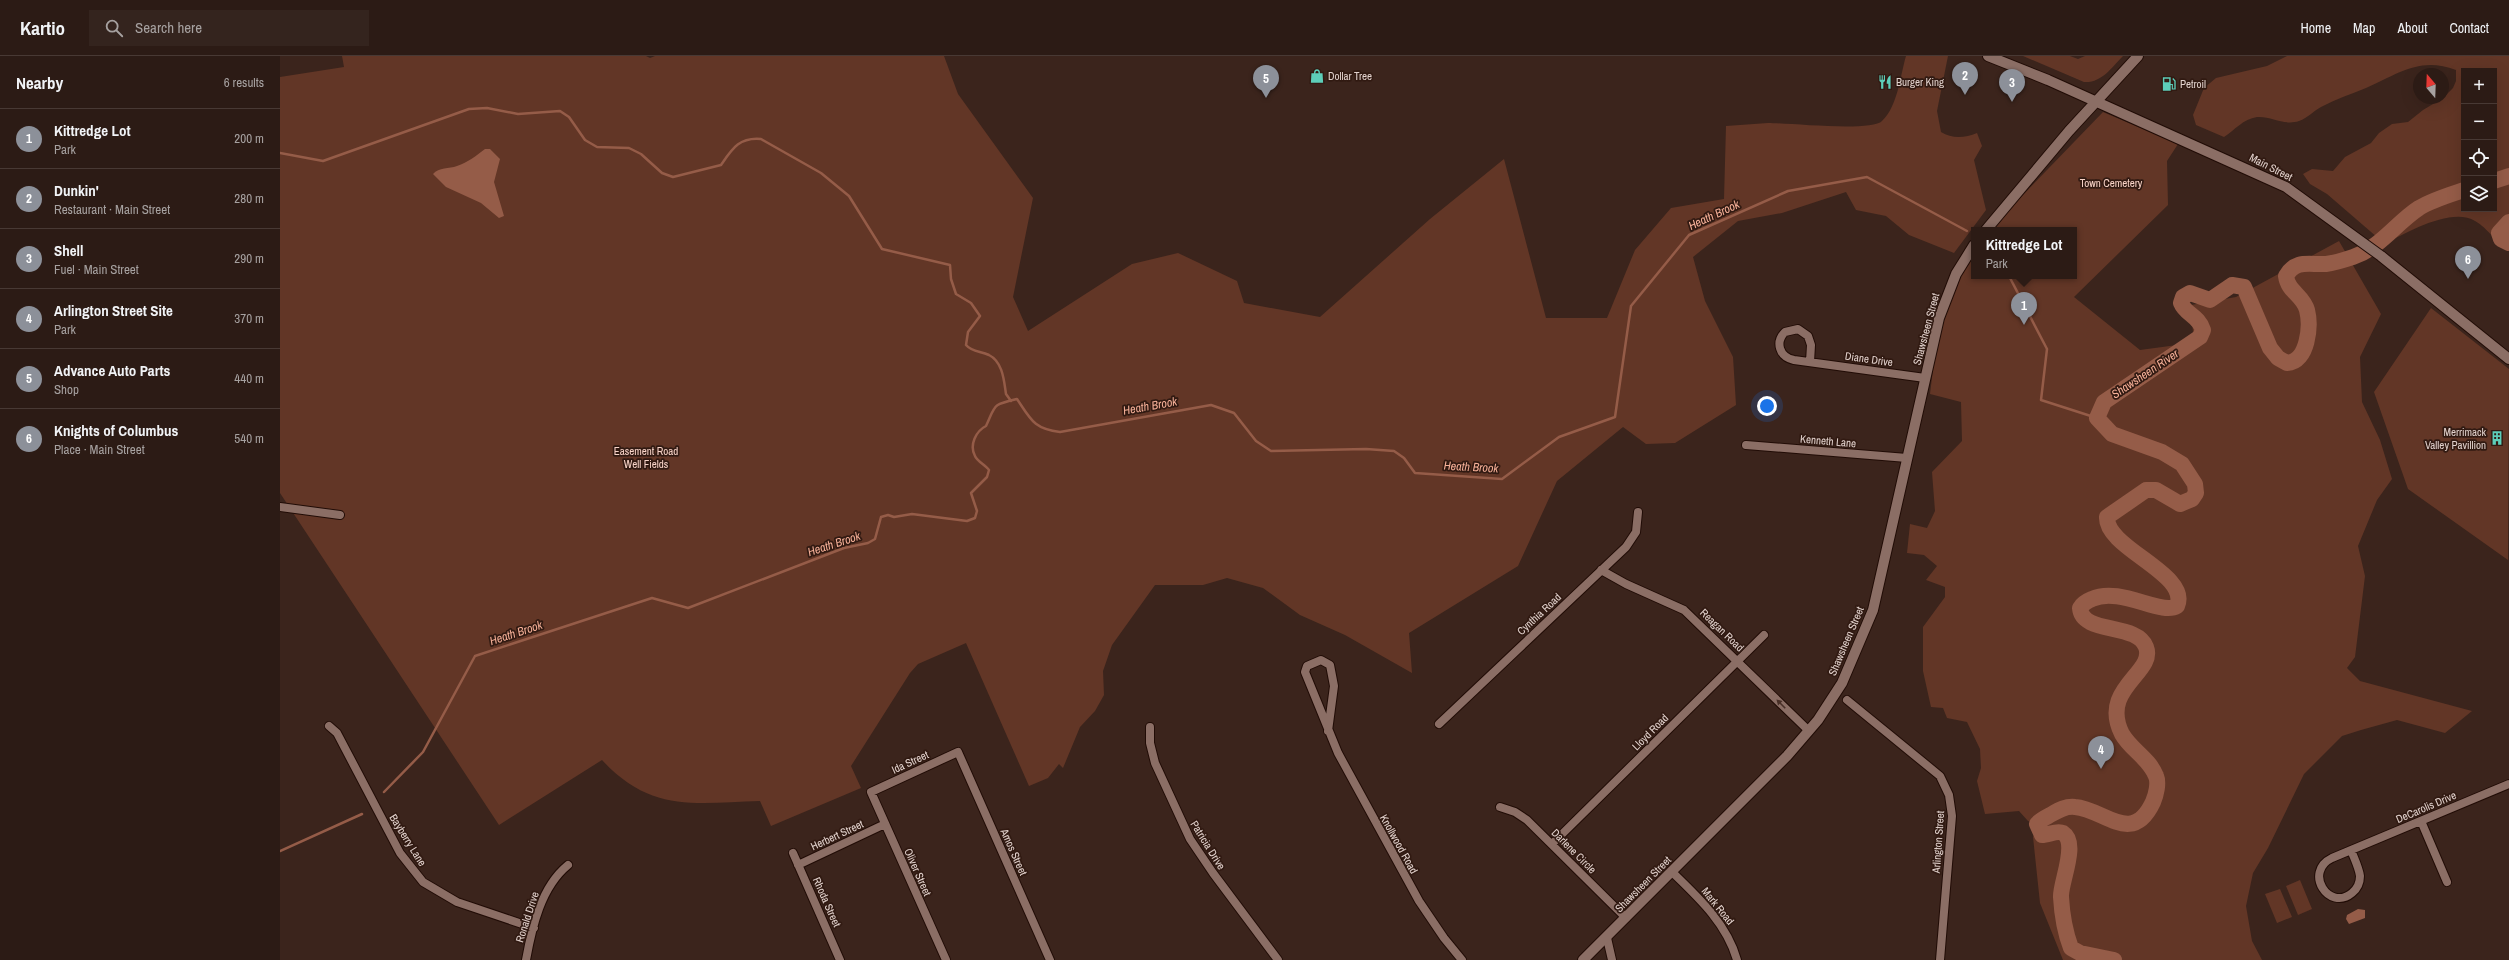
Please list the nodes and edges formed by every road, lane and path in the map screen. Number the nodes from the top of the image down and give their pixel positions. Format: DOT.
graph roads {
  1 [pos="1988,56"];
  2 [pos="2138,56"];
  3 [pos="2096,102"];
  4 [pos="1989,227"];
  5 [pos="1971,250"];
  6 [pos="2509,359"];
  7 [pos="1810,362"];
  8 [pos="1925,378"];
  9 [pos="1746,445"];
  10 [pos="1907,458"];
  11 [pos="280,507"];
  12 [pos="1638,512"];
  13 [pos="340,515"];
  14 [pos="1601,570"];
  15 [pos="1764,635"];
  16 [pos="1738,661"];
  17 [pos="1848,700"];
  18 [pos="1439,724"];
  19 [pos="329,726"];
  20 [pos="1150,727"];
  21 [pos="1328,731"];
  22 [pos="1809,731"];
  23 [pos="958,752"];
  24 [pos="2509,784"];
  25 [pos="871,792"];
  26 [pos="1500,807"];
  27 [pos="2421,821"];
  28 [pos="885,824"];
  29 [pos="1552,844"];
  30 [pos="2351,850"];
  31 [pos="793,853"];
  32 [pos="568,865"];
  33 [pos="798,865"];
  34 [pos="1672,872"];
  35 [pos="2447,882"];
  36 [pos="1626,918"];
  37 [pos="534,928"];
  38 [pos="1607,938"];
  39 [pos="526,960"];
  40 [pos="840,960"];
  41 [pos="946,960"];
  42 [pos="1050,960"];
  43 [pos="1278,960"];
  44 [pos="1462,960"];
  45 [pos="1583,960"];
  46 [pos="1612,960"];
  47 [pos="1737,960"];
  48 [pos="1940,960"];
  1 -- 3 [label="main road, Main Street"];
  2 -- 3 [label="main road"];
  3 -- 4 [label="main road"];
  3 -- 6 [label="main road, Main Street"];
  5 -- 8 [label="main road, Shawsheen Street"];
  7 -- 7 [label="street, Diane Drive"];
  7 -- 8 [label="street, Diane Drive"];
  8 -- 10 [label="main road, Shawsheen Street"];
  9 -- 10 [label="street, Kenneth Lane"];
  10 -- 22 [label="main road, Shawsheen Street"];
  11 -- 13 [label="street"];
  12 -- 14 [label="street, Cynthia Road"];
  14 -- 16 [label="street, Reagan Road"];
  14 -- 18 [label="street, Cynthia Road"];
  15 -- 16 [label="street, Lloyd Road"];
  22 -- 16 [label="street, Reagan Road, one-way"];
  16 -- 29 [label="street, Lloyd Road"];
  17 -- 48 [label="street, Arlington Street"];
  19 -- 37 [label="street, Bayberry Lane"];
  20 -- 43 [label="street, Patricia Drive"];
  21 -- 21 [label="street, Knollwood Road"];
  21 -- 44 [label="street, Knollwood Road"];
  22 -- 34 [label="main road, Shawsheen Street"];
  23 -- 25 [label="street, Ida Street"];
  23 -- 42 [label="street, Amos Street"];
  24 -- 27 [label="street, DeCarolis Drive"];
  25 -- 28 [label="street, Oliver Street"];
  26 -- 29 [label="street, Darlene Circle"];
  27 -- 30 [label="street, DeCarolis Drive"];
  27 -- 35 [label="street"];
  28 -- 33 [label="street, Herbert Street"];
  28 -- 41 [label="street, Oliver Street"];
  29 -- 36 [label="street, Darlene Circle"];
  30 -- 30 [label="street, DeCarolis Drive"];
  31 -- 33 [label="street, Rhoda Street"];
  32 -- 37 [label="street, Ronald Drive"];
  33 -- 40 [label="street, Rhoda Street"];
  34 -- 36 [label="main road, Shawsheen Street"];
  34 -- 47 [label="street, Mark Road"];
  36 -- 38 [label="main road, Shawsheen Street"];
  37 -- 39 [label="street, Ronald Drive"];
  38 -- 45 [label="main road, Shawsheen Street"];
  38 -- 46 [label="street"];
}
